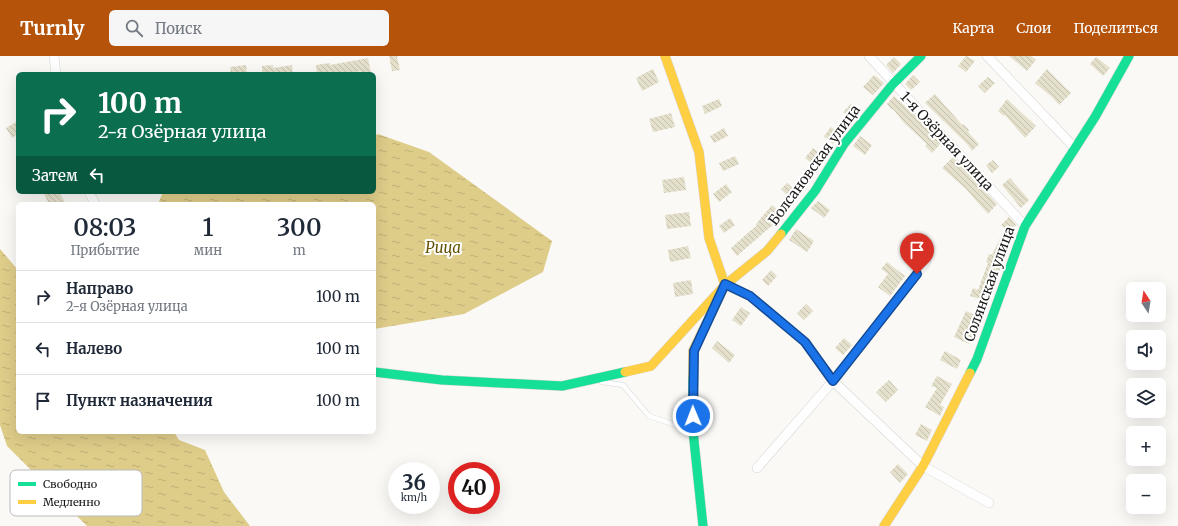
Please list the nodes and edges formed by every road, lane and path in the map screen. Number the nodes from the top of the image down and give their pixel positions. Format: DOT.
graph roads {
  1 [pos="52,56"];
  2 [pos="665,56"];
  3 [pos="869,56"];
  4 [pos="922,56"];
  5 [pos="987,56"];
  6 [pos="1129,56"];
  7 [pos="56,72"];
  8 [pos="893,84"];
  9 [pos="1074,147"];
  10 [pos="1025,226"];
  11 [pos="926,262"];
  12 [pos="725,285"];
  13 [pos="376,372"];
  14 [pos="588,381"];
  15 [pos="833,381"];
  16 [pos="693,431"];
  17 [pos="923,466"];
  18 [pos="757,468"];
  19 [pos="990,503"];
  20 [pos="703,526"];
  21 [pos="884,526"];
  1 -- 7 [label="street"];
  2 -- 12 [label="street"];
  3 -- 8 [label="street, 1-я Озёрная улица"];
  4 -- 8 [label="street, Болсановская улица"];
  5 -- 9 [label="street"];
  6 -- 9 [label="street, Солянская улица"];
  8 -- 10 [label="street, 1-я Озёрная улица"];
  8 -- 12 [label="street, Болсановская улица"];
  9 -- 10 [label="street, Солянская улица"];
  10 -- 17 [label="street, Солянская улица"];
  11 -- 15 [label="street"];
  12 -- 14 [label="street, Болсановская улица"];
  12 -- 15 [label="street"];
  12 -- 16 [label="street"];
  13 -- 14 [label="street, Болсановская улица"];
  14 -- 16 [label="lane"];
  15 -- 17 [label="street"];
  15 -- 18 [label="street"];
  16 -- 20 [label="street"];
  17 -- 19 [label="street"];
  17 -- 21 [label="street, Солянская улица"];
}
